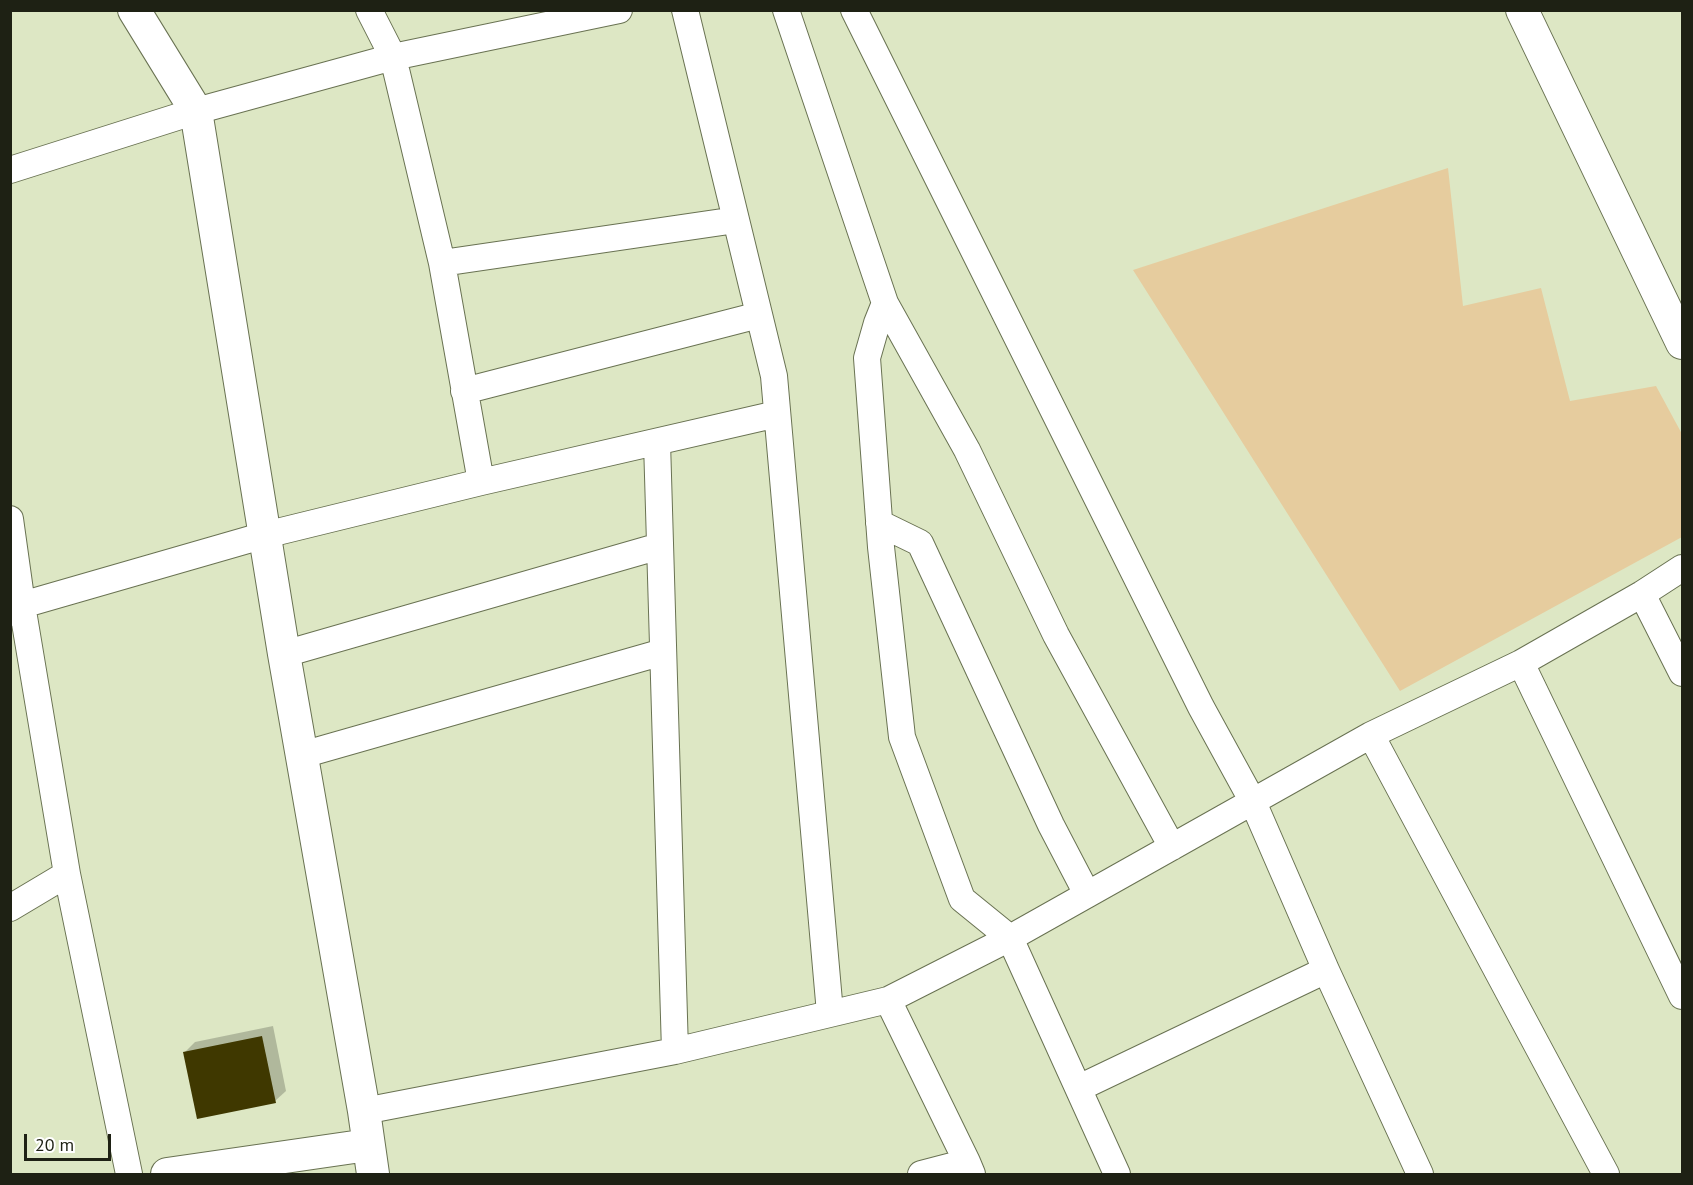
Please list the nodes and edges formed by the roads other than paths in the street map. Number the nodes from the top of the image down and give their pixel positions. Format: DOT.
graph roads {
  1 [pos="134,10"];
  2 [pos="369,10"];
  3 [pos="619,10"];
  4 [pos="686,10"];
  5 [pos="786,10"];
  6 [pos="854,10"];
  7 [pos="1522,10"];
  8 [pos="393,57"];
  9 [pos="196,111"];
  10 [pos="10,170"];
  11 [pos="736,220"];
  12 [pos="442,263"];
  13 [pos="885,303"];
  14 [pos="759,315"];
  15 [pos="1683,343"];
  16 [pos="464,391"];
  17 [pos="777,414"];
  18 [pos="657,442"];
  19 [pos="481,482"];
  20 [pos="10,519"];
  21 [pos="879,523"];
  22 [pos="265,535"];
  23 [pos="660,546"];
  24 [pos="1683,568"];
  25 [pos="1642,594"];
  26 [pos="16,609"];
  27 [pos="663,652"];
  28 [pos="284,654"];
  29 [pos="1521,663"];
  30 [pos="1683,672"];
  31 [pos="1371,735"];
  32 [pos="302,754"];
  33 [pos="1253,802"];
  34 [pos="1172,847"];
  35 [pos="67,874"];
  36 [pos="1087,894"];
  37 [pos="10,908"];
  38 [pos="1010,938"];
  39 [pos="1326,970"];
  40 [pos="1683,996"];
  41 [pos="888,1000"];
  42 [pos="830,1013"];
  43 [pos="675,1051"];
  44 [pos="1078,1089"];
  45 [pos="364,1111"];
  46 [pos="370,1160"];
  47 [pos="970,1168"];
  48 [pos="129,1174"];
  49 [pos="167,1174"];
  50 [pos="921,1174"];
  51 [pos="1118,1174"];
  52 [pos="1419,1174"];
  53 [pos="1606,1174"];
  1 -- 9 [label="street"];
  2 -- 8 [label="street"];
  3 -- 8 [label="street"];
  4 -- 11 [label="street"];
  5 -- 13 [label="street"];
  6 -- 33 [label="street"];
  7 -- 15 [label="street"];
  8 -- 9 [label="street"];
  8 -- 12 [label="street"];
  9 -- 10 [label="street"];
  9 -- 22 [label="street"];
  11 -- 12 [label="street"];
  11 -- 14 [label="street"];
  12 -- 16 [label="street"];
  13 -- 21 [label="street"];
  13 -- 34 [label="street"];
  14 -- 16 [label="street"];
  14 -- 17 [label="street"];
  16 -- 19 [label="street"];
  17 -- 18 [label="street"];
  17 -- 42 [label="street"];
  18 -- 19 [label="street"];
  18 -- 23 [label="street"];
  19 -- 22 [label="street"];
  20 -- 26 [label="street"];
  21 -- 36 [label="street"];
  21 -- 38 [label="street"];
  22 -- 26 [label="street"];
  22 -- 28 [label="street"];
  23 -- 27 [label="street"];
  23 -- 28 [label="street"];
  24 -- 25 [label="street"];
  25 -- 29 [label="street"];
  25 -- 30 [label="street"];
  26 -- 35 [label="street"];
  27 -- 32 [label="street"];
  27 -- 43 [label="street"];
  28 -- 32 [label="street"];
  29 -- 31 [label="street"];
  29 -- 40 [label="street"];
  31 -- 33 [label="street"];
  31 -- 53 [label="street"];
  32 -- 45 [label="street"];
  33 -- 34 [label="street"];
  33 -- 39 [label="street"];
  34 -- 36 [label="street"];
  35 -- 37 [label="street"];
  35 -- 48 [label="street"];
  36 -- 38 [label="street"];
  38 -- 41 [label="street"];
  38 -- 44 [label="street"];
  39 -- 44 [label="street"];
  39 -- 52 [label="street"];
  41 -- 42 [label="street"];
  41 -- 47 [label="street"];
  42 -- 43 [label="street"];
  43 -- 45 [label="street"];
  44 -- 51 [label="street"];
  45 -- 46 [label="street"];
  46 -- 49 [label="street"];
  47 -- 50 [label="street"];
}
